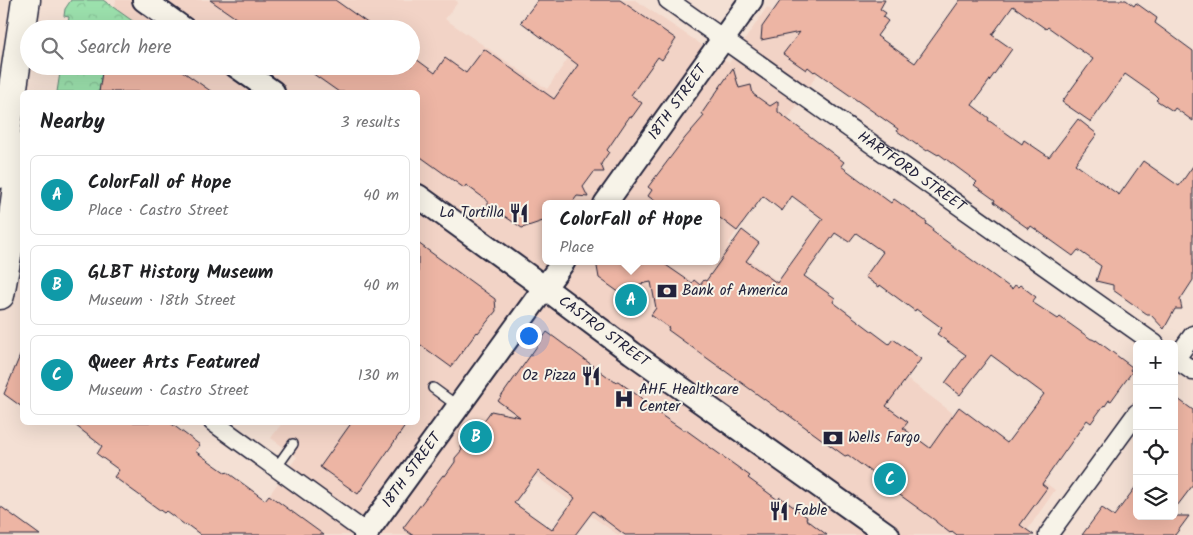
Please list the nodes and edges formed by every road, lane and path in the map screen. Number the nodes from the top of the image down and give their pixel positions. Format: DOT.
graph roads {
  1 [pos="26,0"];
  2 [pos="44,0"];
  3 [pos="144,0"];
  4 [pos="668,0"];
  5 [pos="751,0"];
  6 [pos="23,20"];
  7 [pos="41,20"];
  8 [pos="172,20"];
  9 [pos="20,40"];
  10 [pos="723,40"];
  11 [pos="0,50"];
  12 [pos="33,75"];
  13 [pos="249,75"];
  14 [pos="30,90"];
  15 [pos="270,90"];
  16 [pos="20,163"];
  17 [pos="0,174"];
  18 [pos="420,197"];
  19 [pos="608,200"];
  20 [pos="10,239"];
  21 [pos="20,262"];
  22 [pos="561,265"];
  23 [pos="545,288"];
  24 [pos="0,295"];
  25 [pos="1193,335"];
  26 [pos="1149,340"];
  27 [pos="1178,355"];
  28 [pos="1178,361"];
  29 [pos="1193,371"];
  30 [pos="433,388"];
  31 [pos="459,407"];
  32 [pos="1133,418"];
  33 [pos="217,425"];
  34 [pos="294,444"];
  35 [pos="276,468"];
  36 [pos="367,534"];
  37 [pos="888,535"];
  38 [pos="1048,535"];
  1 -- 6 [label="main road"];
  1 -- 11 [label="main road"];
  2 -- 7 [label="main road"];
  3 -- 8 [label="street"];
  4 -- 10 [label="street, HARTFORD STREET"];
  5 -- 10 [label="street, 18TH STREET"];
  9 -- 17 [label="main road"];
  10 -- 19 [label="street, 18TH STREET"];
  10 -- 26 [label="street, HARTFORD STREET"];
  12 -- 14 [label="main road"];
  13 -- 15 [label="street"];
  16 -- 20 [label="main road"];
  18 -- 23 [label="street, CASTRO STREET"];
  20 -- 21 [label="main road"];
  20 -- 24 [label="main road"];
  22 -- 23 [label="street, 18TH STREET"];
  23 -- 31 [label="street, 18TH STREET"];
  23 -- 37 [label="street, CASTRO STREET"];
  25 -- 27 [label="street"];
  28 -- 29 [label="street"];
  30 -- 31 [label="lane"];
  31 -- 36 [label="street, 18TH STREET"];
  32 -- 38 [label="street"];
  33 -- 35 [label="street"];
  34 -- 35 [label="lane"];
  35 -- 36 [label="street"];
}
